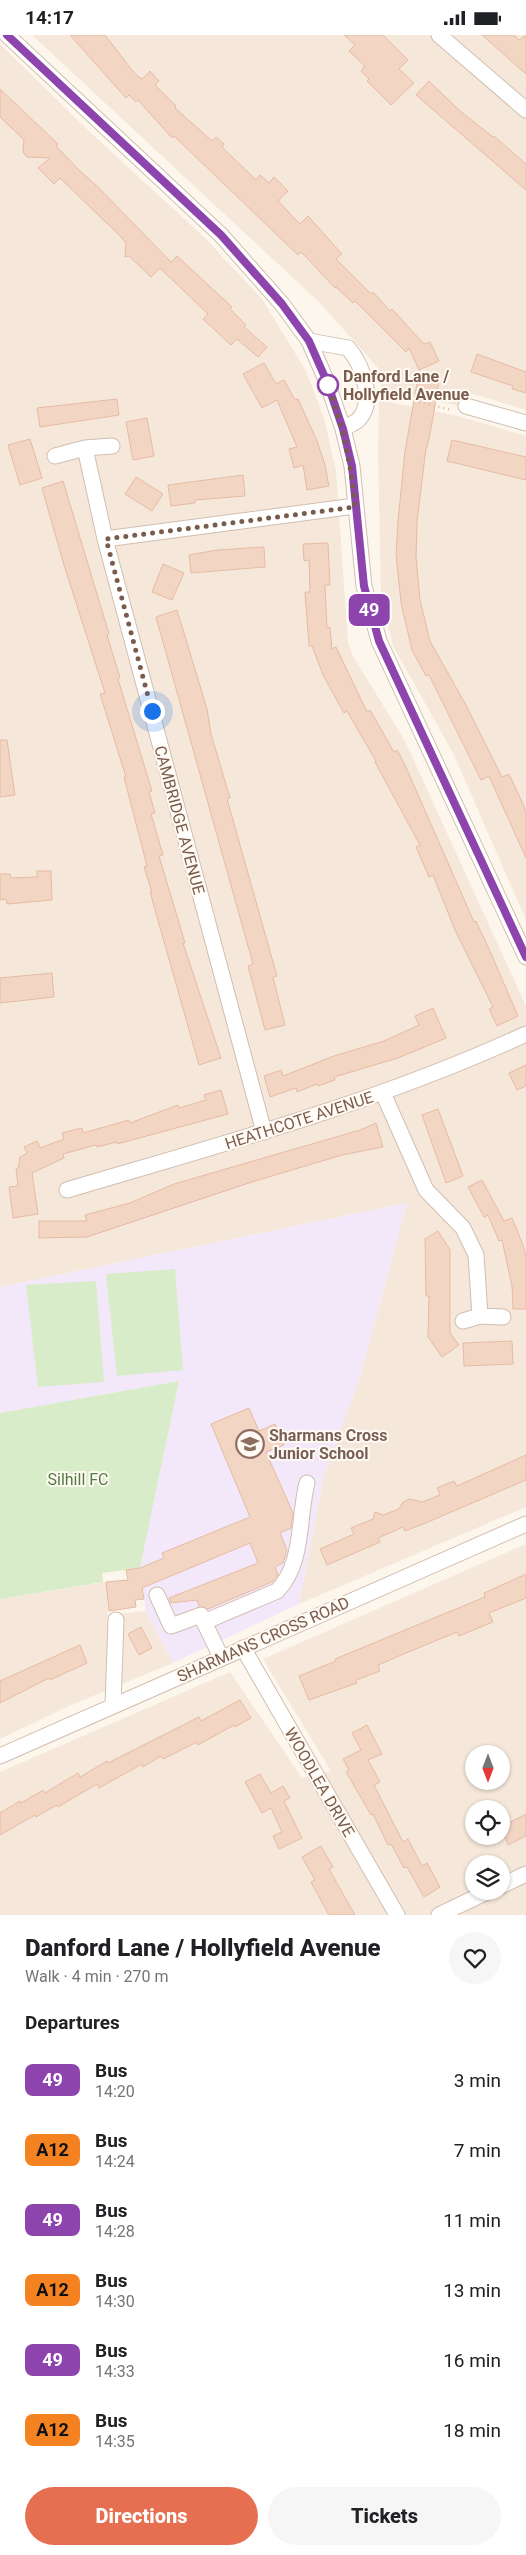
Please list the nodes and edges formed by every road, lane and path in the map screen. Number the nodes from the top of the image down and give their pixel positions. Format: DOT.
graph roads {
  1 [pos="7,35"];
  2 [pos="439,35"];
  3 [pos="526,110"];
  4 [pos="309,341"];
  5 [pos="366,390"];
  6 [pos="466,406"];
  7 [pos="526,423"];
  8 [pos="343,429"];
  9 [pos="112,445"];
  10 [pos="85,448"];
  11 [pos="55,457"];
  12 [pos="355,507"];
  13 [pos="106,539"];
  14 [pos="526,957"];
  15 [pos="526,1034"];
  16 [pos="383,1093"];
  17 [pos="264,1132"];
  18 [pos="67,1189"];
  19 [pos="480,1316"];
  20 [pos="503,1317"];
  21 [pos="463,1321"];
  22 [pos="307,1483"];
  23 [pos="526,1524"];
  24 [pos="157,1595"];
  25 [pos="116,1620"];
  26 [pos="204,1622"];
  27 [pos="243,1648"];
  28 [pos="221,1657"];
  29 [pos="113,1705"];
  30 [pos="0,1756"];
  31 [pos="526,1874"];
  32 [pos="510,1881"];
  33 [pos="470,1900"];
  34 [pos="397,1915"];
  35 [pos="439,1915"];
  1 -- 4 [label="street"];
  2 -- 3 [label="street"];
  4 -- 5 [label="street"];
  4 -- 8 [label="street"];
  5 -- 6 [label="path"];
  5 -- 8 [label="street"];
  6 -- 7 [label="street"];
  8 -- 12 [label="street"];
  9 -- 10 [label="street"];
  10 -- 11 [label="street"];
  10 -- 13 [label="street, CAMBRIDGE AVENUE"];
  12 -- 13 [label="street"];
  12 -- 14 [label="street"];
  13 -- 17 [label="street, CAMBRIDGE AVENUE"];
  15 -- 16 [label="street, HEATHCOTE AVENUE"];
  16 -- 17 [label="street, HEATHCOTE AVENUE"];
  16 -- 19 [label="street"];
  17 -- 18 [label="street, HEATHCOTE AVENUE"];
  19 -- 20 [label="street"];
  19 -- 21 [label="street"];
  22 -- 26 [label="street"];
  23 -- 27 [label="street, SHARMANS CROSS ROAD"];
  24 -- 26 [label="street"];
  25 -- 29 [label="street"];
  26 -- 28 [label="street"];
  27 -- 28 [label="street, SHARMANS CROSS ROAD"];
  27 -- 34 [label="street, WOODLEA DRIVE"];
  28 -- 29 [label="street, SHARMANS CROSS ROAD"];
  29 -- 30 [label="street, SHARMANS CROSS ROAD"];
  31 -- 32 [label="street"];
  33 -- 35 [label="street"];
}
